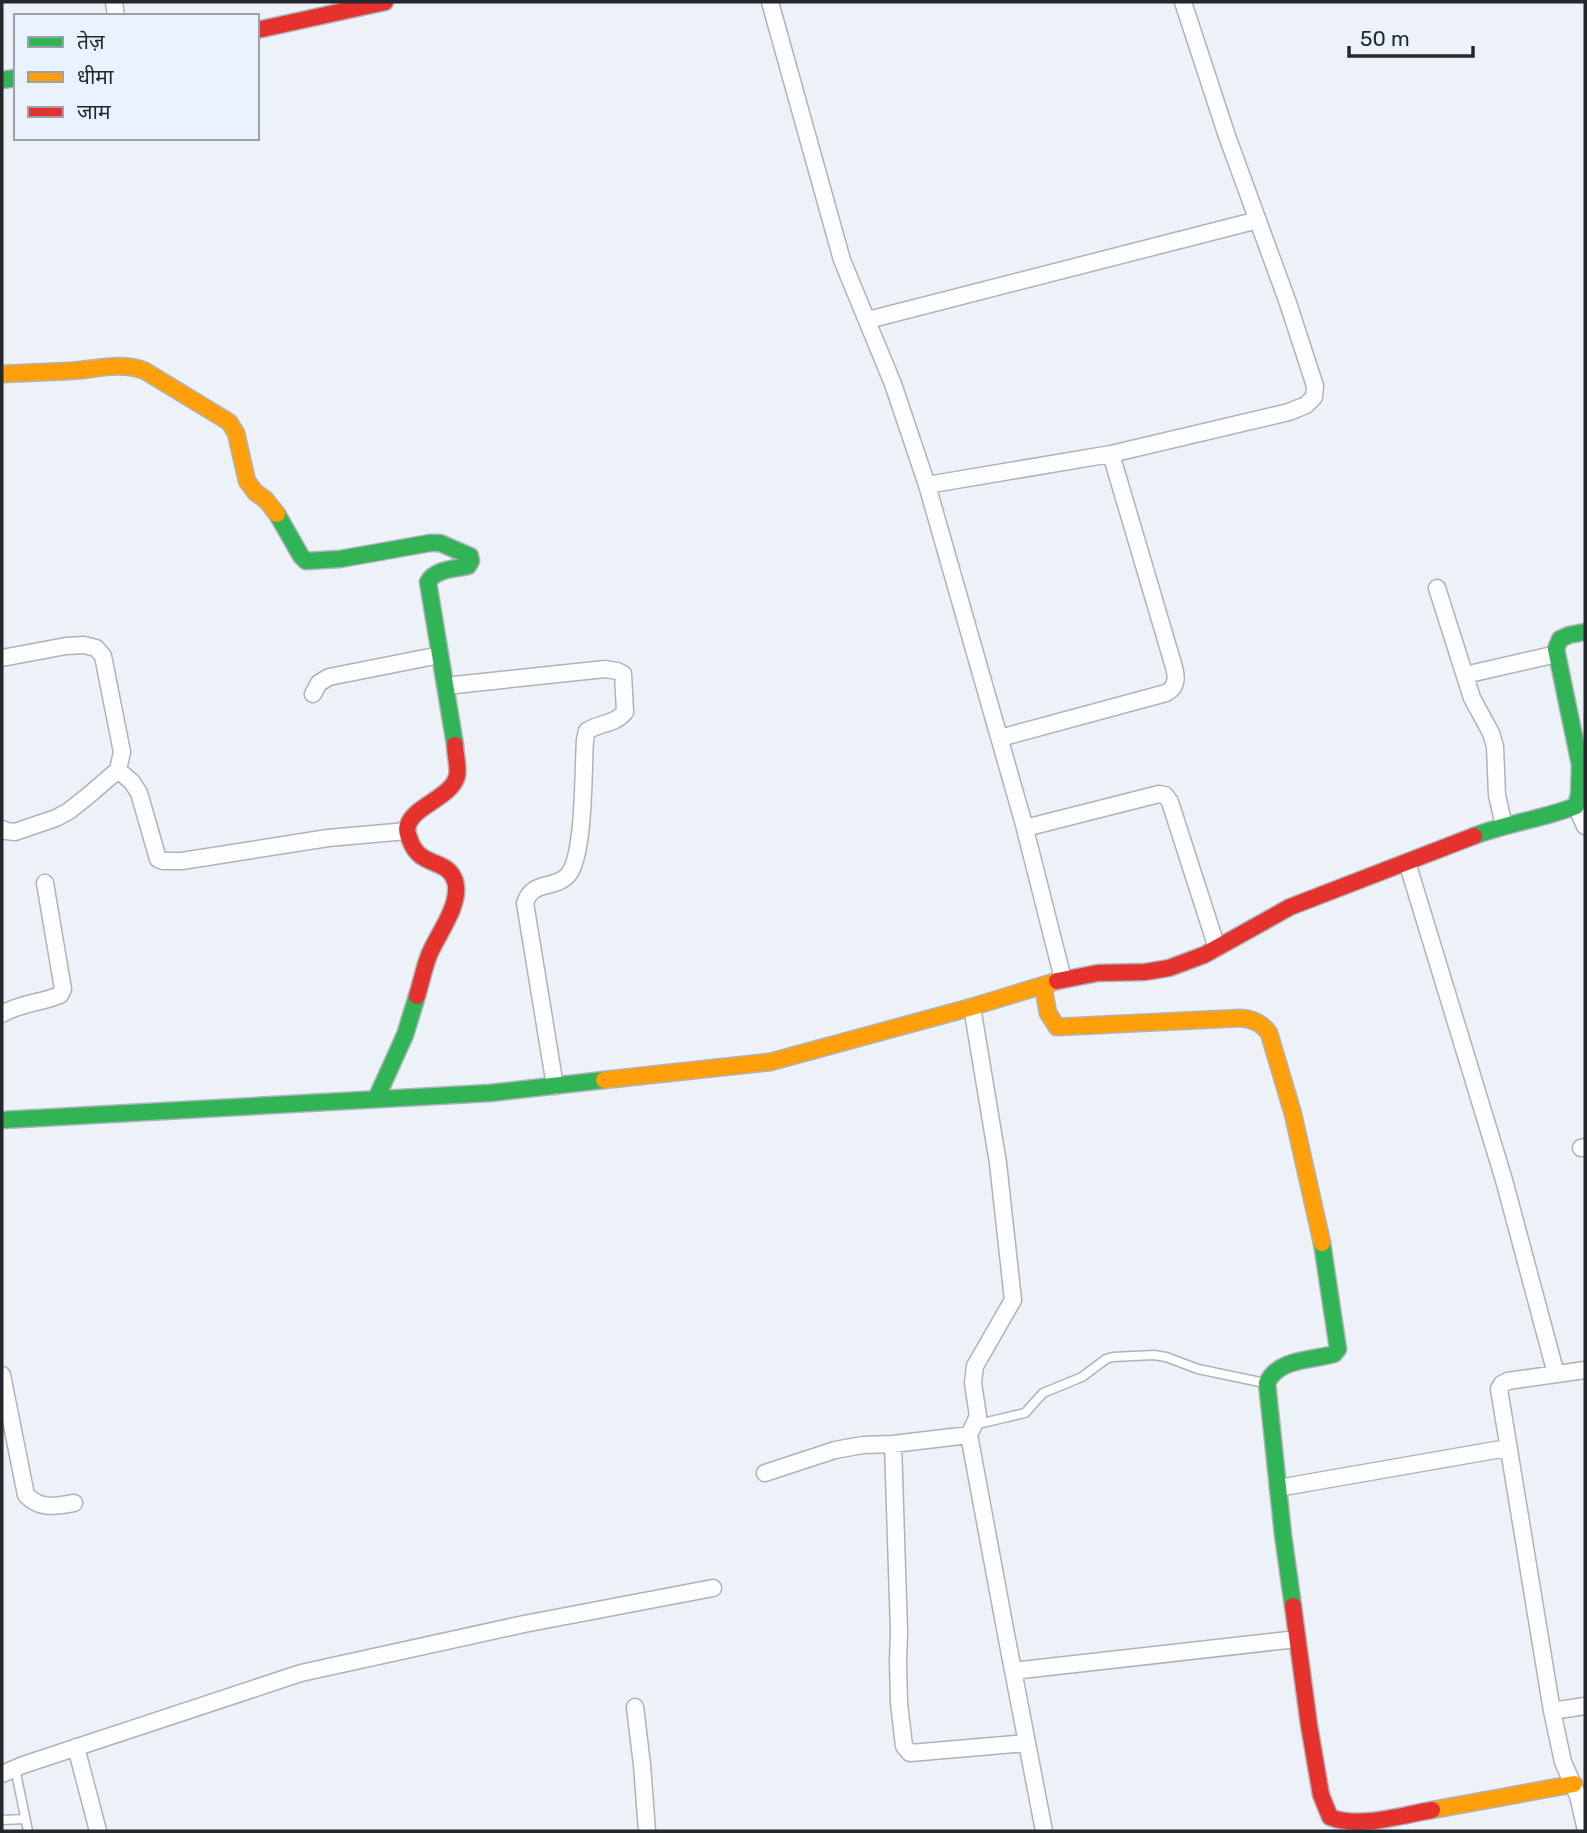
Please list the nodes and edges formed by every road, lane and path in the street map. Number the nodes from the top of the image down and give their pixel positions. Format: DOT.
graph roads {
  1 [pos="385,2"];
  2 [pos="770,2"];
  3 [pos="1183,2"];
  4 [pos="259,30"];
  5 [pos="1258,220"];
  6 [pos="868,320"];
  7 [pos="2,374"];
  8 [pos="1111,454"];
  9 [pos="927,485"];
  10 [pos="1437,588"];
  11 [pos="1585,632"];
  12 [pos="1557,654"];
  13 [pos="440,656"];
  14 [pos="2,658"];
  15 [pos="1465,675"];
  16 [pos="445,686"];
  17 [pos="313,694"];
  18 [pos="1000,738"];
  19 [pos="118,770"];
  20 [pos="1576,806"];
  21 [pos="1504,826"];
  22 [pos="1585,826"];
  23 [pos="1025,828"];
  24 [pos="2,829"];
  25 [pos="407,831"];
  26 [pos="1407,862"];
  27 [pos="45,883"];
  28 [pos="1217,948"];
  29 [pos="1063,979"];
  30 [pos="1043,985"];
  31 [pos="972,1007"];
  32 [pos="2,1014"];
  33 [pos="555,1086"];
  34 [pos="376,1099"];
  35 [pos="2,1121"];
  36 [pos="1585,1370"];
  37 [pos="1556,1374"];
  38 [pos="2,1375"];
  39 [pos="1267,1383"];
  40 [pos="972,1430"];
  41 [pos="893,1444"];
  42 [pos="1507,1448"];
  43 [pos="765,1473"];
  44 [pos="1278,1488"];
  45 [pos="74,1503"];
  46 [pos="713,1588"];
  47 [pos="1297,1639"];
  48 [pos="1013,1671"];
  49 [pos="1585,1706"];
  50 [pos="635,1707"];
  51 [pos="1552,1711"];
  52 [pos="1027,1743"];
  53 [pos="76,1747"];
  54 [pos="8,1771"];
  55 [pos="1574,1784"];
  56 [pos="25,1819"];
  57 [pos="2,1820"];
  58 [pos="1585,1826"];
  59 [pos="28,1831"];
  60 [pos="98,1831"];
  61 [pos="647,1831"];
  62 [pos="1044,1831"];
  1 -- 4 [label="street"];
  2 -- 6 [label="street"];
  3 -- 5 [label="street"];
  5 -- 6 [label="street"];
  5 -- 8 [label="street"];
  6 -- 9 [label="street"];
  7 -- 13 [label="street"];
  8 -- 9 [label="street"];
  8 -- 18 [label="street"];
  9 -- 18 [label="street"];
  10 -- 15 [label="street"];
  11 -- 12 [label="street"];
  12 -- 15 [label="street"];
  12 -- 20 [label="street"];
  13 -- 16 [label="street"];
  13 -- 17 [label="street"];
  14 -- 19 [label="street"];
  15 -- 21 [label="street"];
  16 -- 25 [label="street"];
  16 -- 33 [label="street"];
  18 -- 23 [label="street"];
  19 -- 24 [label="street"];
  19 -- 25 [label="street"];
  20 -- 21 [label="street"];
  20 -- 22 [label="street"];
  21 -- 26 [label="street"];
  23 -- 28 [label="street"];
  23 -- 29 [label="street"];
  25 -- 34 [label="street"];
  26 -- 28 [label="street"];
  26 -- 37 [label="street"];
  27 -- 32 [label="street"];
  28 -- 29 [label="street"];
  29 -- 30 [label="street"];
  30 -- 31 [label="street"];
  30 -- 39 [label="street"];
  31 -- 33 [label="street"];
  31 -- 40 [label="street"];
  33 -- 34 [label="street"];
  34 -- 35 [label="street"];
  36 -- 37 [label="street"];
  37 -- 42 [label="street"];
  38 -- 45 [label="street"];
  39 -- 40 [label="lane"];
  39 -- 44 [label="street"];
  40 -- 41 [label="street"];
  40 -- 48 [label="street"];
  41 -- 43 [label="street"];
  41 -- 52 [label="street"];
  42 -- 44 [label="street"];
  42 -- 51 [label="street"];
  44 -- 47 [label="street"];
  46 -- 53 [label="street"];
  47 -- 48 [label="street"];
  47 -- 55 [label="street"];
  48 -- 52 [label="street"];
  49 -- 51 [label="street"];
  50 -- 61 [label="street"];
  51 -- 55 [label="street"];
  52 -- 62 [label="street"];
  53 -- 54 [label="street"];
  53 -- 60 [label="street"];
  54 -- 56 [label="lane"];
  55 -- 58 [label="street"];
  56 -- 57 [label="lane"];
  56 -- 59 [label="lane"];
}
